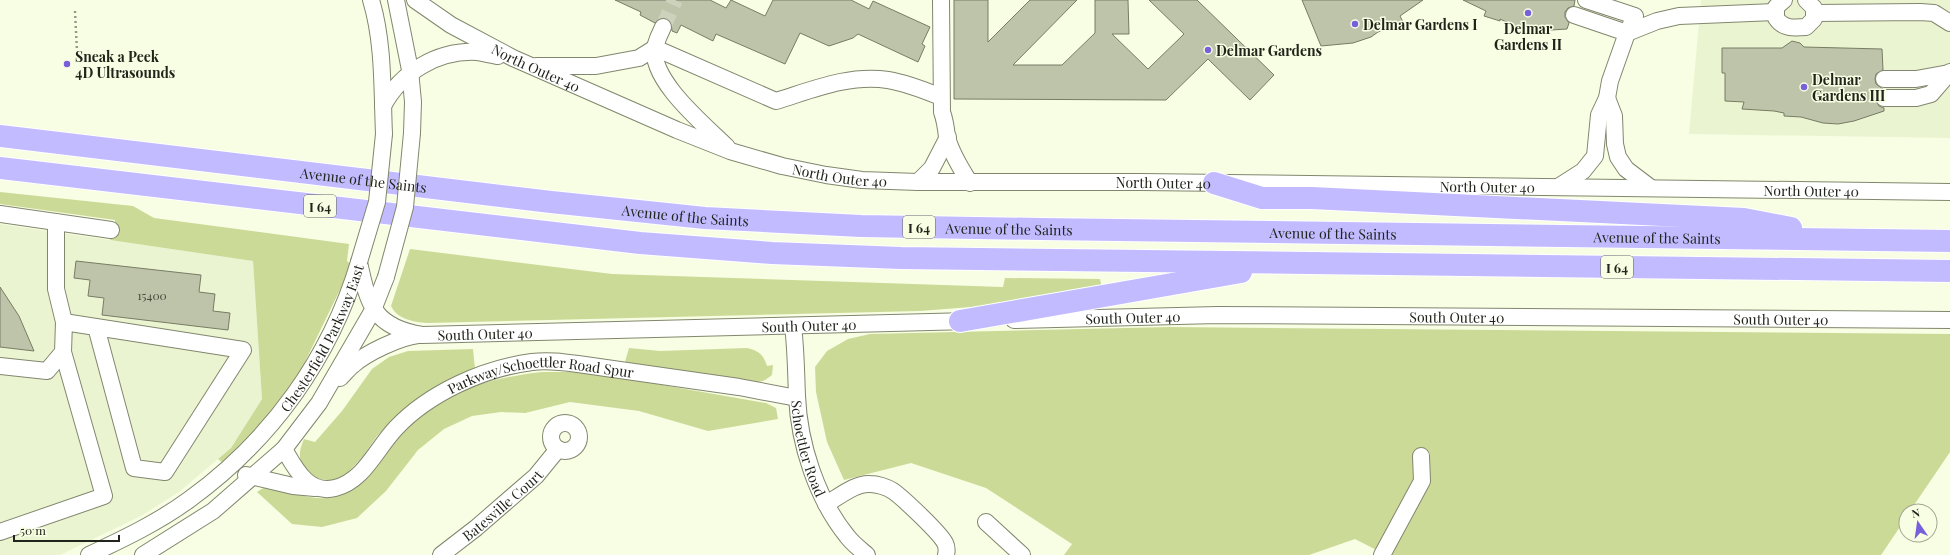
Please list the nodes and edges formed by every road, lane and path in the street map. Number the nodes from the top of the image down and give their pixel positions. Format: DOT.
graph roads {
  1 [pos="372,0"];
  2 [pos="396,0"];
  3 [pos="415,0"];
  4 [pos="941,0"];
  5 [pos="1586,0"];
  6 [pos="1806,0"];
  7 [pos="1780,6"];
  8 [pos="76,11"];
  9 [pos="1815,13"];
  10 [pos="1574,15"];
  11 [pos="1950,23"];
  12 [pos="663,27"];
  13 [pos="1627,33"];
  14 [pos="655,48"];
  15 [pos="77,51"];
  16 [pos="513,58"];
  17 [pos="533,66"];
  18 [pos="410,72"];
  19 [pos="1949,73"];
  20 [pos="1884,79"];
  21 [pos="941,97"];
  22 [pos="1607,98"];
  23 [pos="1884,98"];
  24 [pos="383,106"];
  25 [pos="0,136"];
  26 [pos="948,137"];
  27 [pos="730,151"];
  28 [pos="0,168"];
  29 [pos="918,182"];
  30 [pos="970,183"];
  31 [pos="1214,183"];
  32 [pos="1558,187"];
  33 [pos="1651,188"];
  34 [pos="1950,192"];
  35 [pos="0,214"];
  36 [pos="56,222"];
  37 [pos="111,230"];
  38 [pos="1843,239"];
  39 [pos="1950,241"];
  40 [pos="1285,263"];
  41 [pos="359,270"];
  42 [pos="1950,271"];
  43 [pos="373,310"];
  44 [pos="1950,320"];
  45 [pos="960,321"];
  46 [pos="64,322"];
  47 [pos="793,326"];
  48 [pos="96,327"];
  49 [pos="422,335"];
  50 [pos="63,352"];
  51 [pos="0,366"];
  52 [pos="322,397"];
  53 [pos="797,398"];
  54 [pos="284,449"];
  55 [pos="558,449"];
  56 [pos="1421,456"];
  57 [pos="223,473"];
  58 [pos="253,476"];
  59 [pos="322,488"];
  60 [pos="826,504"];
  61 [pos="986,522"];
  62 [pos="0,532"];
  63 [pos="950,553"];
  64 [pos="89,555"];
  65 [pos="143,555"];
  66 [pos="441,555"];
  67 [pos="866,555"];
  68 [pos="1022,555"];
  69 [pos="1382,555"];
  1 -- 24 [label="street, Chesterfield Parkway East"];
  2 -- 18 [label="street, Chesterfield Parkway East"];
  3 -- 16 [label="street, North Outer 40"];
  4 -- 21 [label="street"];
  5 -- 13 [label="street"];
  6 -- 9 [label="street"];
  7 -- 9 [label="street"];
  7 -- 13 [label="street"];
  8 -- 15 [label="path"];
  9 -- 11 [label="street"];
  10 -- 13 [label="street"];
  12 -- 14 [label="street"];
  13 -- 22 [label="street"];
  14 -- 17 [label="street"];
  14 -- 21 [label="street"];
  14 -- 27 [label="street"];
  16 -- 17 [label="street, North Outer 40"];
  16 -- 18 [label="street"];
  17 -- 27 [label="street, North Outer 40"];
  18 -- 24 [label="street"];
  18 -- 43 [label="street, Chesterfield Parkway East, bridge"];
  19 -- 20 [label="street"];
  19 -- 23 [label="street"];
  21 -- 26 [label="street"];
  22 -- 32 [label="street"];
  22 -- 33 [label="street"];
  24 -- 41 [label="street, Chesterfield Parkway East, bridge"];
  25 -- 38 [label="highway, Avenue of the Saints / I 64"];
  26 -- 29 [label="street"];
  26 -- 30 [label="street"];
  27 -- 29 [label="street, North Outer 40"];
  28 -- 40 [label="highway, I 64"];
  29 -- 30 [label="street, North Outer 40"];
  30 -- 31 [label="street, North Outer 40"];
  31 -- 32 [label="street, North Outer 40"];
  31 -- 38 [label="highway"];
  32 -- 33 [label="street, North Outer 40"];
  33 -- 34 [label="street, North Outer 40"];
  35 -- 36 [label="street"];
  36 -- 37 [label="street"];
  36 -- 46 [label="street"];
  38 -- 39 [label="highway, Avenue of the Saints / I 64"];
  40 -- 42 [label="highway, I 64"];
  40 -- 45 [label="highway"];
  41 -- 43 [label="street, South Outer 40"];
  41 -- 57 [label="street, Chesterfield Parkway East"];
  43 -- 49 [label="street, South Outer 40"];
  43 -- 52 [label="street, Chesterfield Parkway East"];
  44 -- 45 [label="street, South Outer 40"];
  45 -- 47 [label="street, South Outer 40"];
  46 -- 48 [label="street"];
  46 -- 50 [label="street"];
  47 -- 49 [label="street, South Outer 40"];
  47 -- 53 [label="street, Schoettler Road"];
  48 -- 48 [label="street"];
  49 -- 52 [label="street"];
  50 -- 51 [label="street"];
  50 -- 62 [label="street"];
  52 -- 54 [label="street, Chesterfield Parkway East"];
  53 -- 59 [label="street, Parkway/Schoettler Road Spur"];
  53 -- 60 [label="street, Schoettler Road"];
  54 -- 58 [label="street, Chesterfield Parkway East"];
  54 -- 59 [label="street"];
  55 -- 66 [label="street, Batesville Court"];
  56 -- 69 [label="street"];
  57 -- 58 [label="street, Parkway/Schoettler Road Spur"];
  57 -- 64 [label="street, Chesterfield Parkway East"];
  58 -- 59 [label="street, Parkway/Schoettler Road Spur"];
  58 -- 65 [label="street, Chesterfield Parkway East"];
  60 -- 63 [label="street"];
  60 -- 67 [label="street, Schoettler Road"];
  61 -- 68 [label="street"];
}
